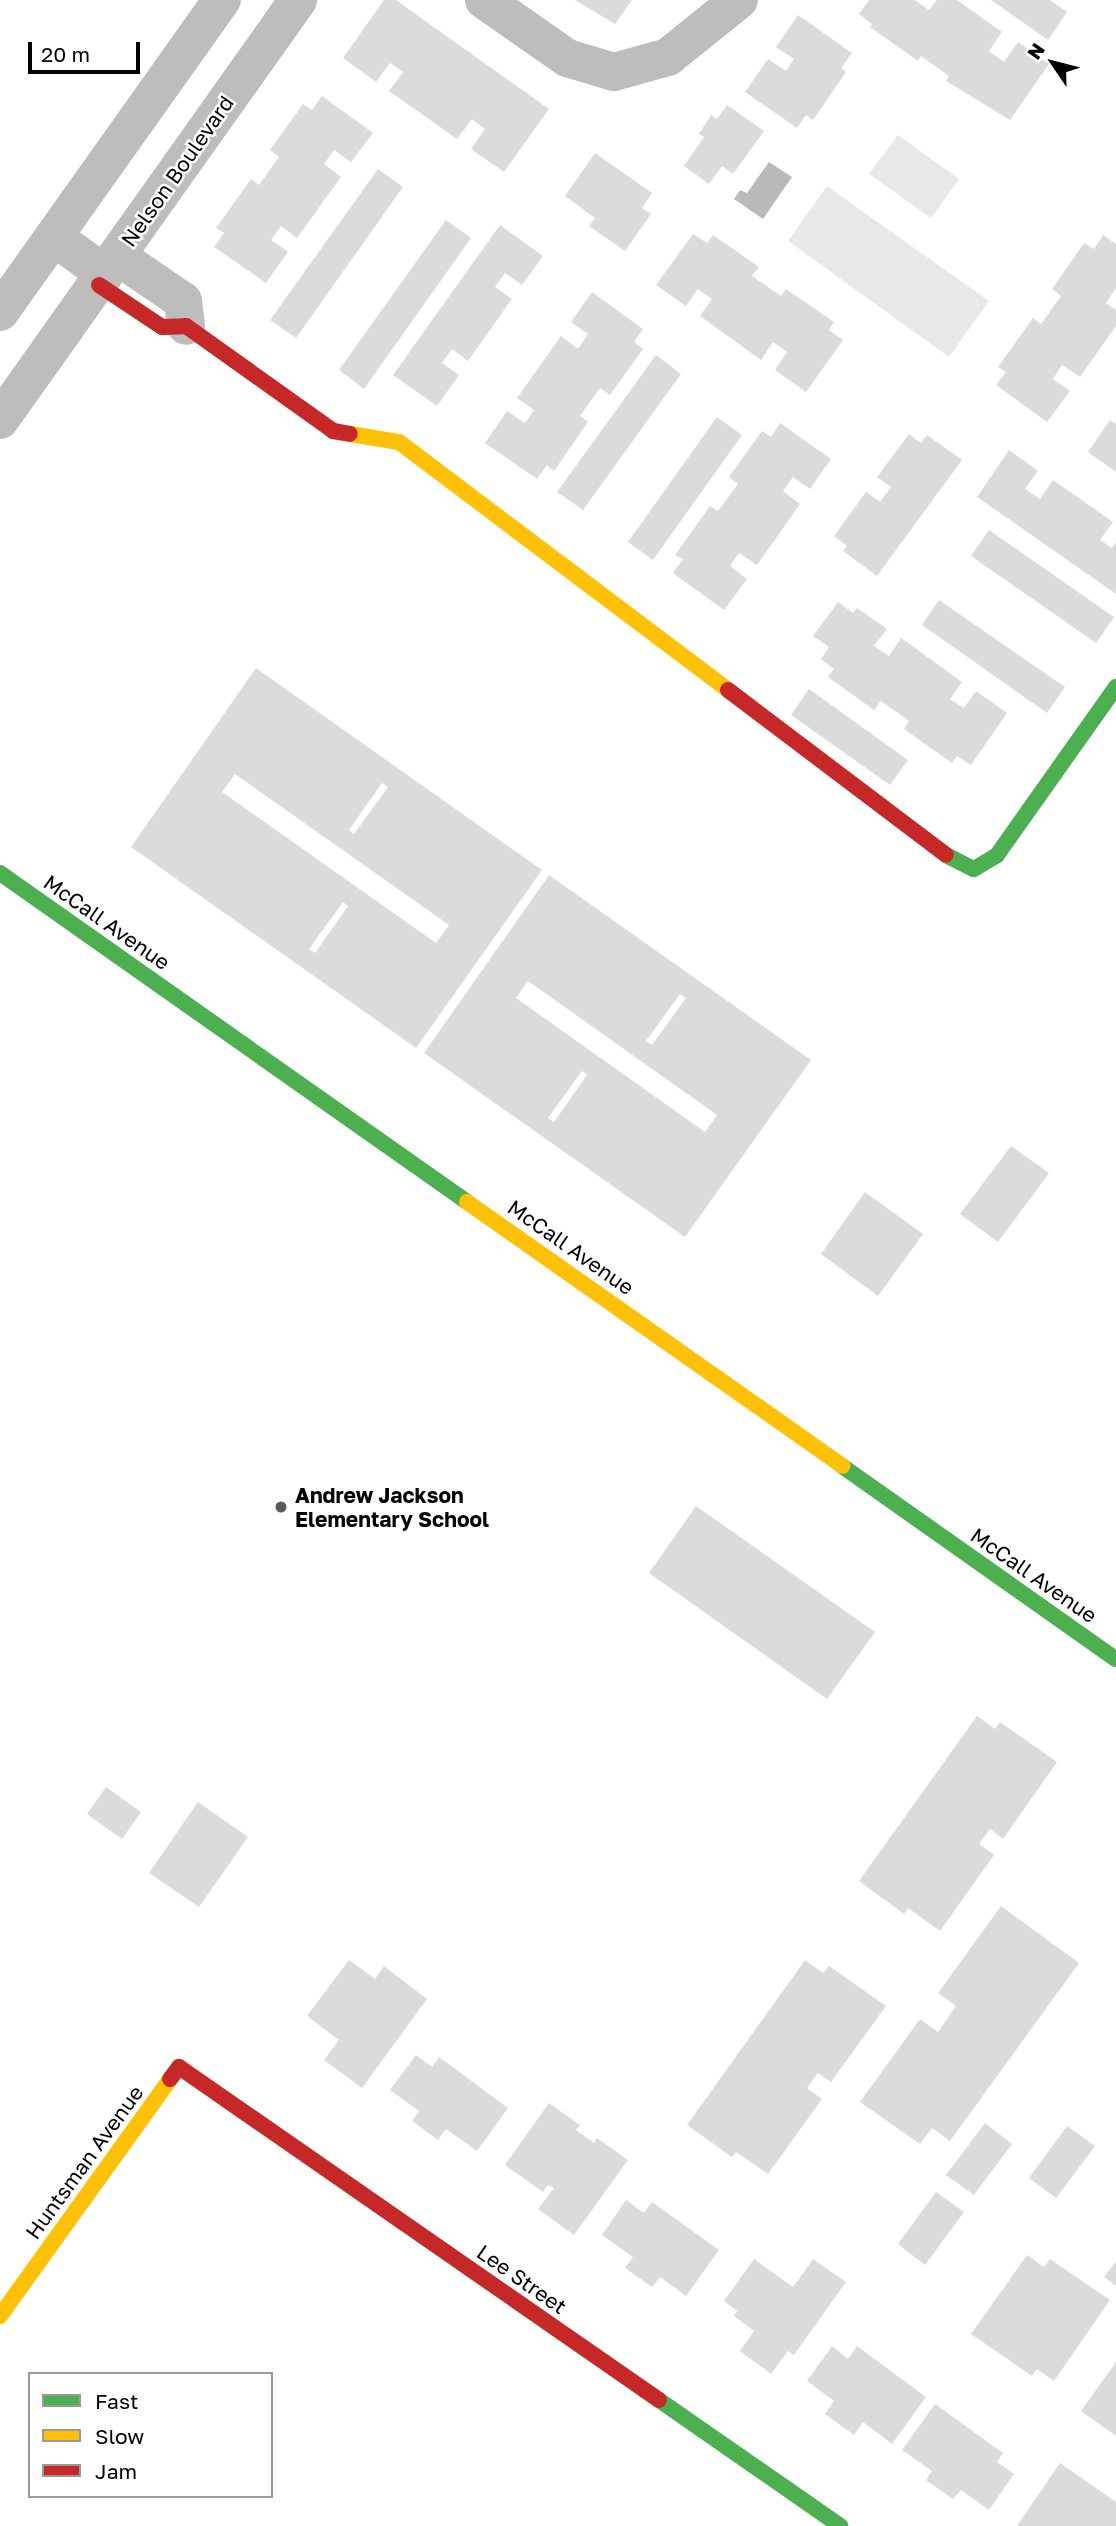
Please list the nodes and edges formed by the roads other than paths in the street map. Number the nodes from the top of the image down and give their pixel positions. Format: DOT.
graph roads {
  1 [pos="222,0"];
  2 [pos="298,0"];
  3 [pos="484,0"];
  4 [pos="739,0"];
  5 [pos="54,237"];
  6 [pos="107,272"];
  7 [pos="0,312"];
  8 [pos="186,326"];
  9 [pos="0,420"];
  10 [pos="1116,687"];
  11 [pos="0,873"];
  12 [pos="1116,1659"];
  13 [pos="179,2067"];
  14 [pos="0,2316"];
  15 [pos="840,2526"];
  1 -- 5 [label="street"];
  2 -- 6 [label="street, Nelson Boulevard"];
  3 -- 4 [label="street"];
  5 -- 6 [label="street"];
  5 -- 7 [label="street"];
  6 -- 8 [label="street"];
  6 -- 9 [label="street, Nelson Boulevard"];
  8 -- 10 [label="street"];
  11 -- 12 [label="street, McCall Avenue"];
  13 -- 14 [label="street, Huntsman Avenue"];
  13 -- 15 [label="street, Lee Street"];
}
